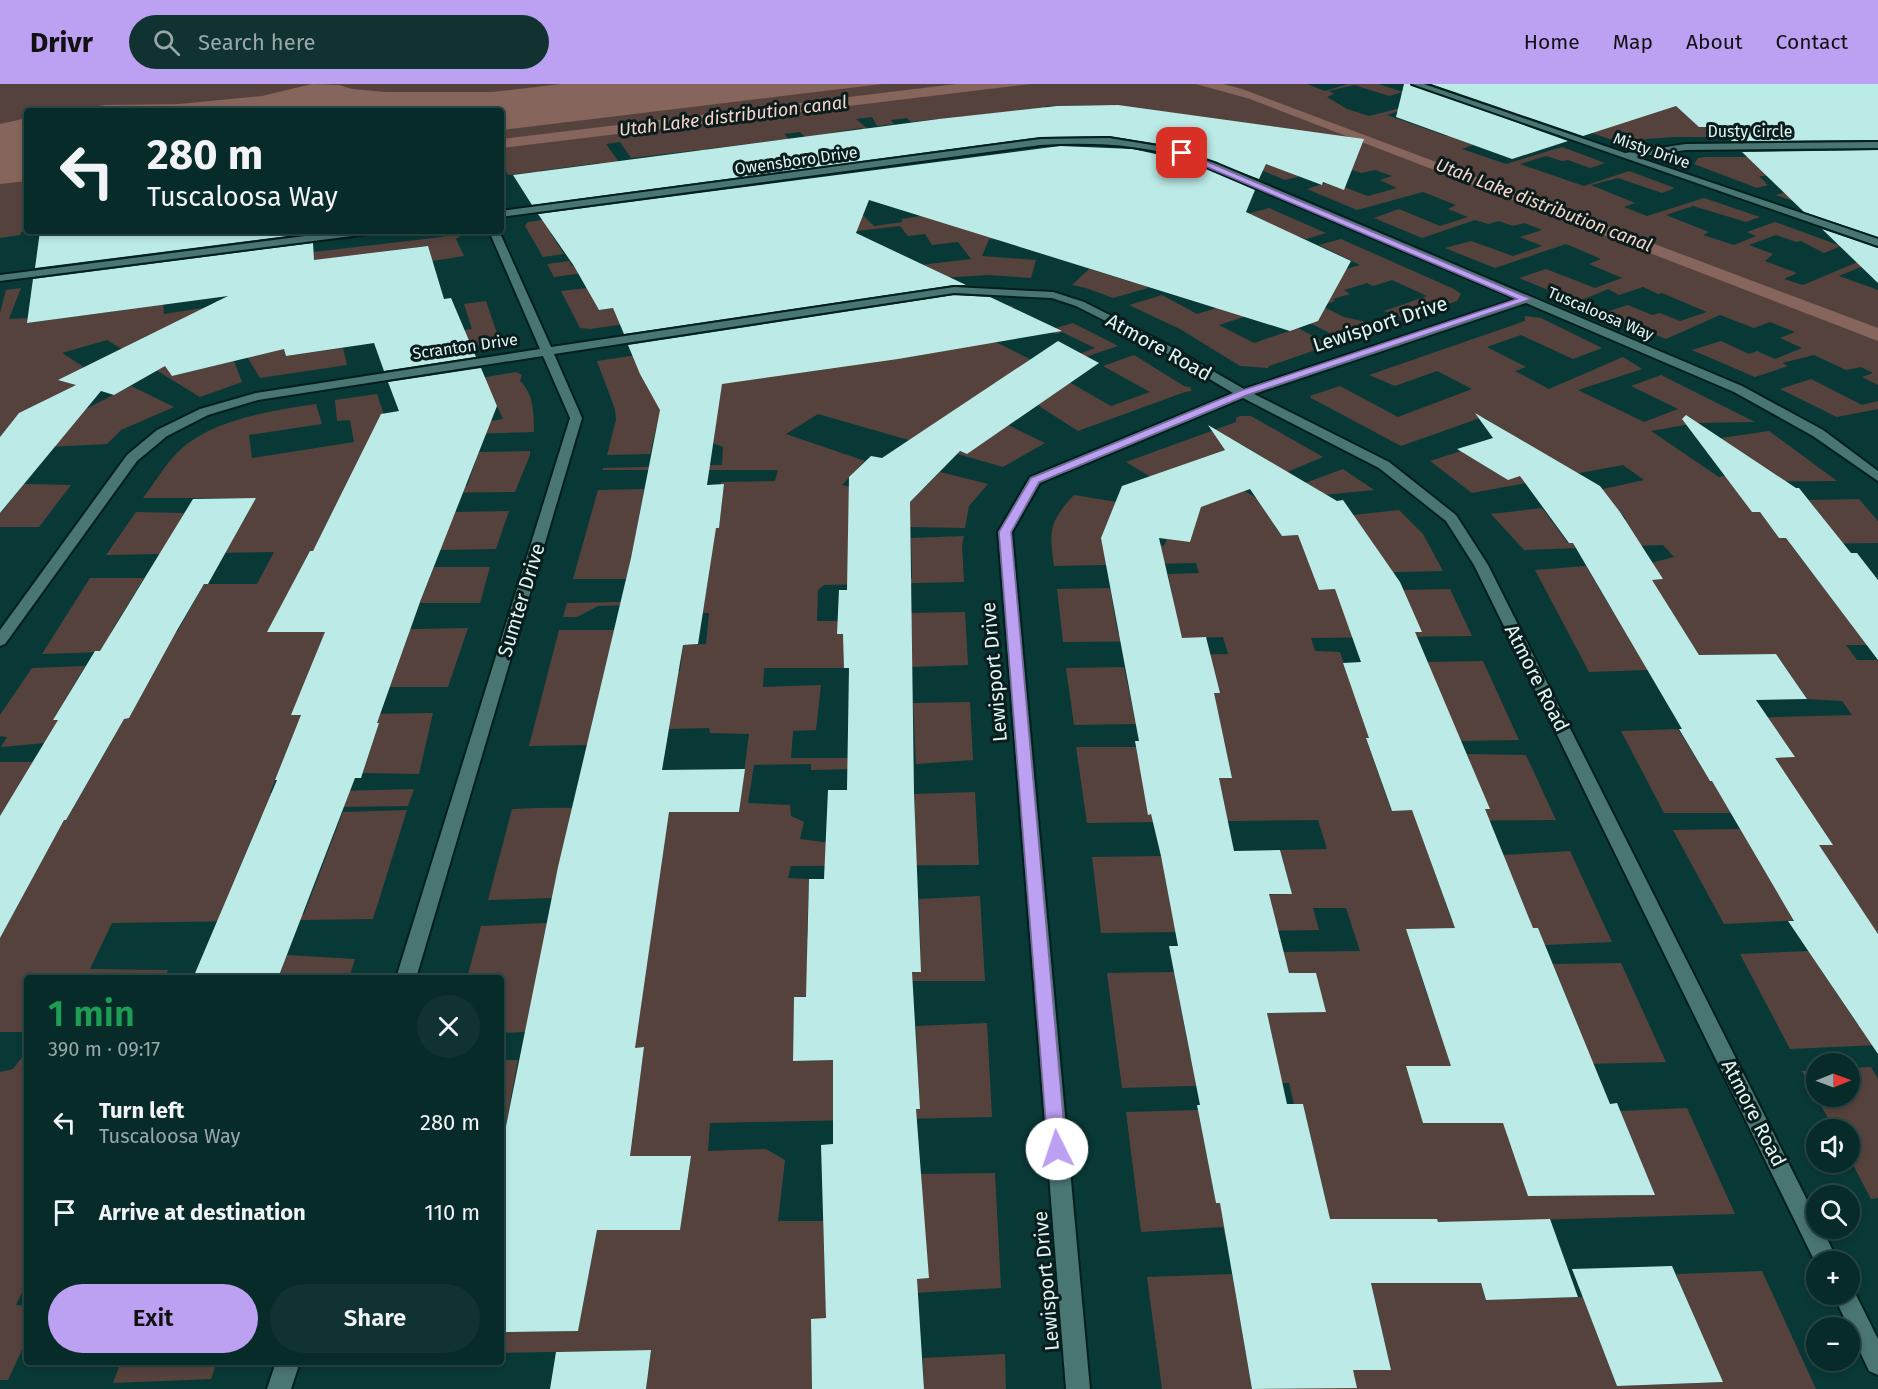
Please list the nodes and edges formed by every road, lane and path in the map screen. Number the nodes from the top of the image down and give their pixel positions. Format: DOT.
graph roads {
  1 [pos="1416,84"];
  2 [pos="1094,140"];
  3 [pos="1878,145"];
  4 [pos="1623,155"];
  5 [pos="504,214"];
  6 [pos="345,234"];
  7 [pos="496,234"];
  8 [pos="1878,243"];
  9 [pos="0,278"];
  10 [pos="1042,294"];
  11 [pos="1526,299"];
  12 [pos="546,353"];
  13 [pos="1244,393"];
  14 [pos="1878,477"];
  15 [pos="0,641"];
  16 [pos="407,975"];
  17 [pos="1822,1251"];
  18 [pos="1849,1305"];
  19 [pos="1878,1364"];
  20 [pos="287,1365"];
  21 [pos="279,1389"];
  22 [pos="1078,1389"];
  1 -- 4 [label="street, Misty Drive"];
  2 -- 5 [label="street, Owensboro Drive"];
  2 -- 11 [label="street, Tuscaloosa Way"];
  3 -- 4 [label="street, Dusty Circle"];
  4 -- 8 [label="street, Misty Drive"];
  6 -- 9 [label="street"];
  7 -- 12 [label="street, Sumter Drive"];
  10 -- 12 [label="street, Scranton Drive"];
  10 -- 13 [label="street, Atmore Road"];
  11 -- 13 [label="street, Lewisport Drive"];
  11 -- 14 [label="street, Tuscaloosa Way"];
  12 -- 15 [label="street, Scranton Drive"];
  12 -- 16 [label="street, Sumter Drive"];
  13 -- 17 [label="street, Atmore Road"];
  13 -- 22 [label="street, Lewisport Drive"];
  18 -- 19 [label="street"];
  20 -- 21 [label="street"];
}
